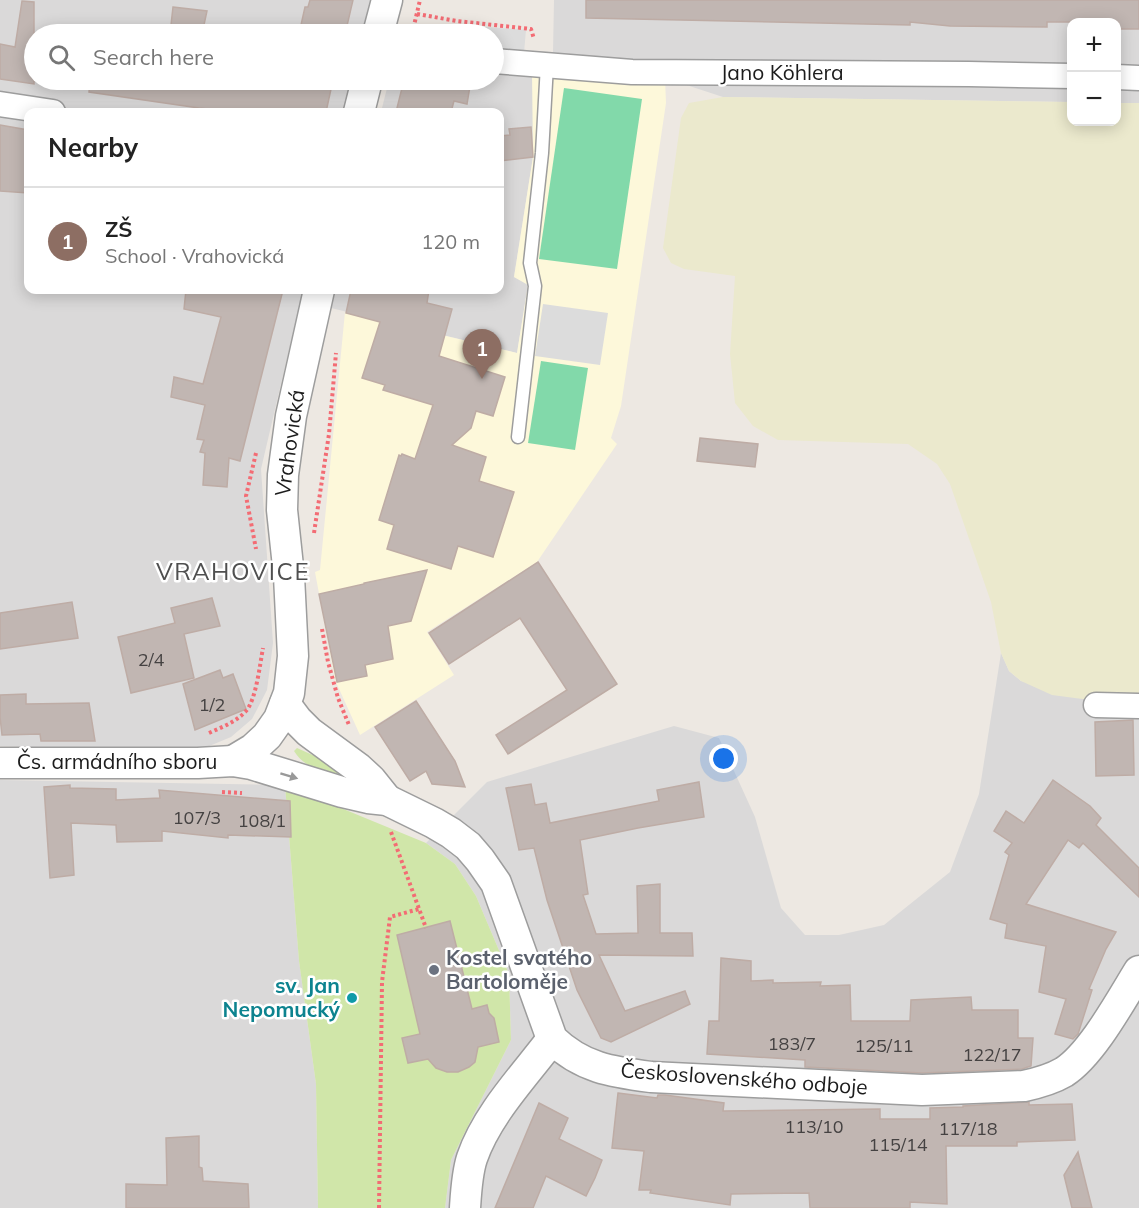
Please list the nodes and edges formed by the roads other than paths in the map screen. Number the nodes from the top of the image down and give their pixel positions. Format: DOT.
graph roads {
  1 [pos="387,0"];
  2 [pos="381,24"];
  3 [pos="504,62"];
  4 [pos="547,65"];
  5 [pos="1067,76"];
  6 [pos="1121,77"];
  7 [pos="1139,78"];
  8 [pos="364,90"];
  9 [pos="0,104"];
  10 [pos="26,108"];
  11 [pos="360,108"];
  12 [pos="318,294"];
  13 [pos="518,437"];
  14 [pos="285,704"];
  15 [pos="1096,705"];
  16 [pos="1139,706"];
  17 [pos="233,761"];
  18 [pos="0,763"];
  19 [pos="387,800"];
  20 [pos="1139,971"];
  21 [pos="552,1039"];
  22 [pos="465,1208"];
  1 -- 2 [label="street"];
  3 -- 4 [label="street, Jano Köhlera"];
  4 -- 5 [label="street, Jano Köhlera"];
  4 -- 13 [label="lane"];
  6 -- 7 [label="street"];
  8 -- 11 [label="street"];
  9 -- 10 [label="street"];
  12 -- 14 [label="street, Vrahovická"];
  14 -- 17 [label="street, Vrahovická"];
  14 -- 19 [label="street"];
  15 -- 16 [label="street"];
  17 -- 18 [label="street, Čs. armádního sboru"];
  17 -- 19 [label="street, one-way"];
  19 -- 21 [label="street"];
  20 -- 21 [label="street, Československého odboje"];
  21 -- 22 [label="street"];
}
